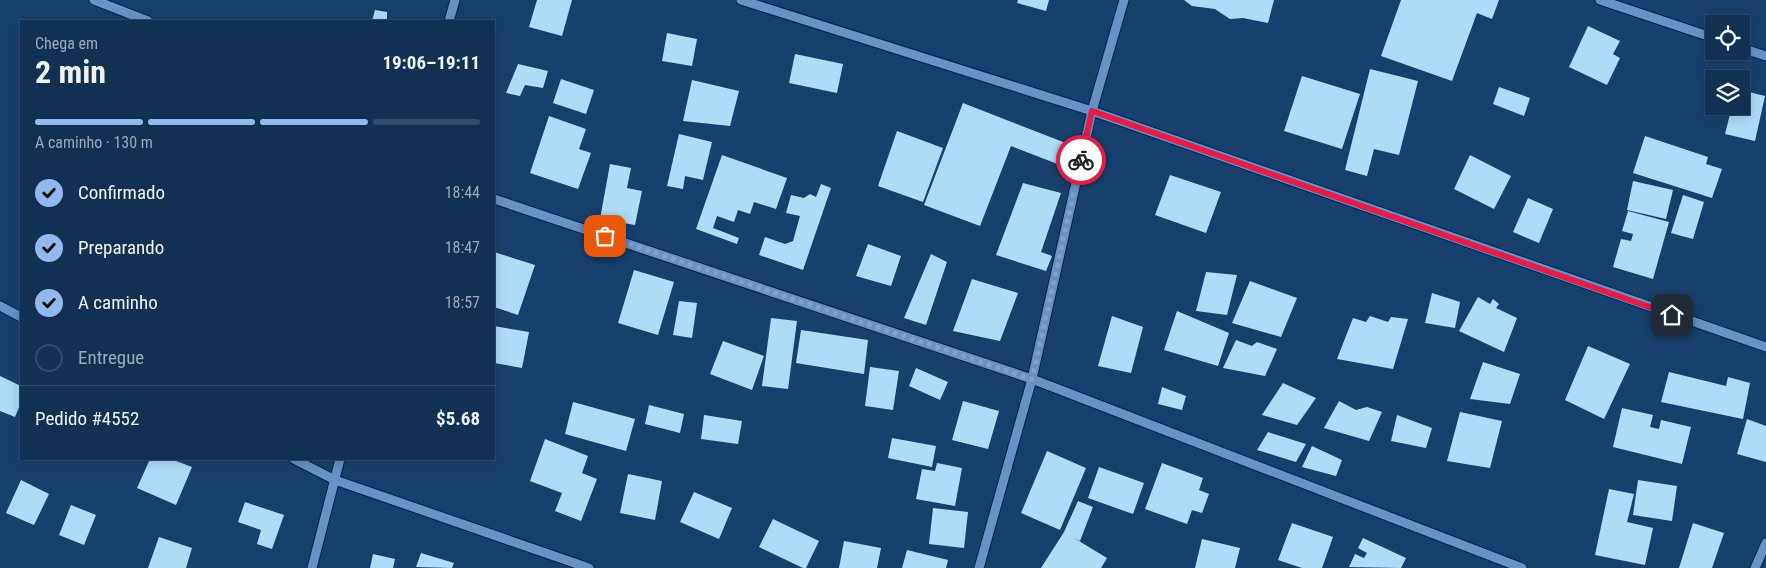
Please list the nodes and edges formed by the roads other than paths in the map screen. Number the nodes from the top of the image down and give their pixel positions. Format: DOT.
graph roads {
  1 [pos="94,0"];
  2 [pos="455,0"];
  3 [pos="741,0"];
  4 [pos="1124,0"];
  5 [pos="1600,0"];
  6 [pos="145,20"];
  7 [pos="449,20"];
  8 [pos="1705,35"];
  9 [pos="1750,51"];
  10 [pos="1766,56"];
  11 [pos="1092,111"];
  12 [pos="495,199"];
  13 [pos="0,306"];
  14 [pos="20,316"];
  15 [pos="1766,348"];
  16 [pos="1032,379"];
  17 [pos="296,460"];
  18 [pos="340,460"];
  19 [pos="335,480"];
  20 [pos="1766,543"];
  21 [pos="312,568"];
  22 [pos="589,568"];
  23 [pos="979,568"];
  24 [pos="1522,568"];
  25 [pos="1754,568"];
  1 -- 6 [label="street"];
  2 -- 7 [label="street"];
  3 -- 11 [label="street"];
  4 -- 11 [label="street"];
  5 -- 8 [label="street"];
  9 -- 10 [label="street"];
  11 -- 15 [label="street"];
  11 -- 16 [label="street"];
  12 -- 16 [label="street"];
  13 -- 14 [label="street"];
  16 -- 23 [label="street"];
  16 -- 24 [label="street"];
  17 -- 19 [label="street"];
  18 -- 19 [label="street"];
  19 -- 21 [label="street"];
  19 -- 22 [label="street"];
  20 -- 25 [label="street"];
}
